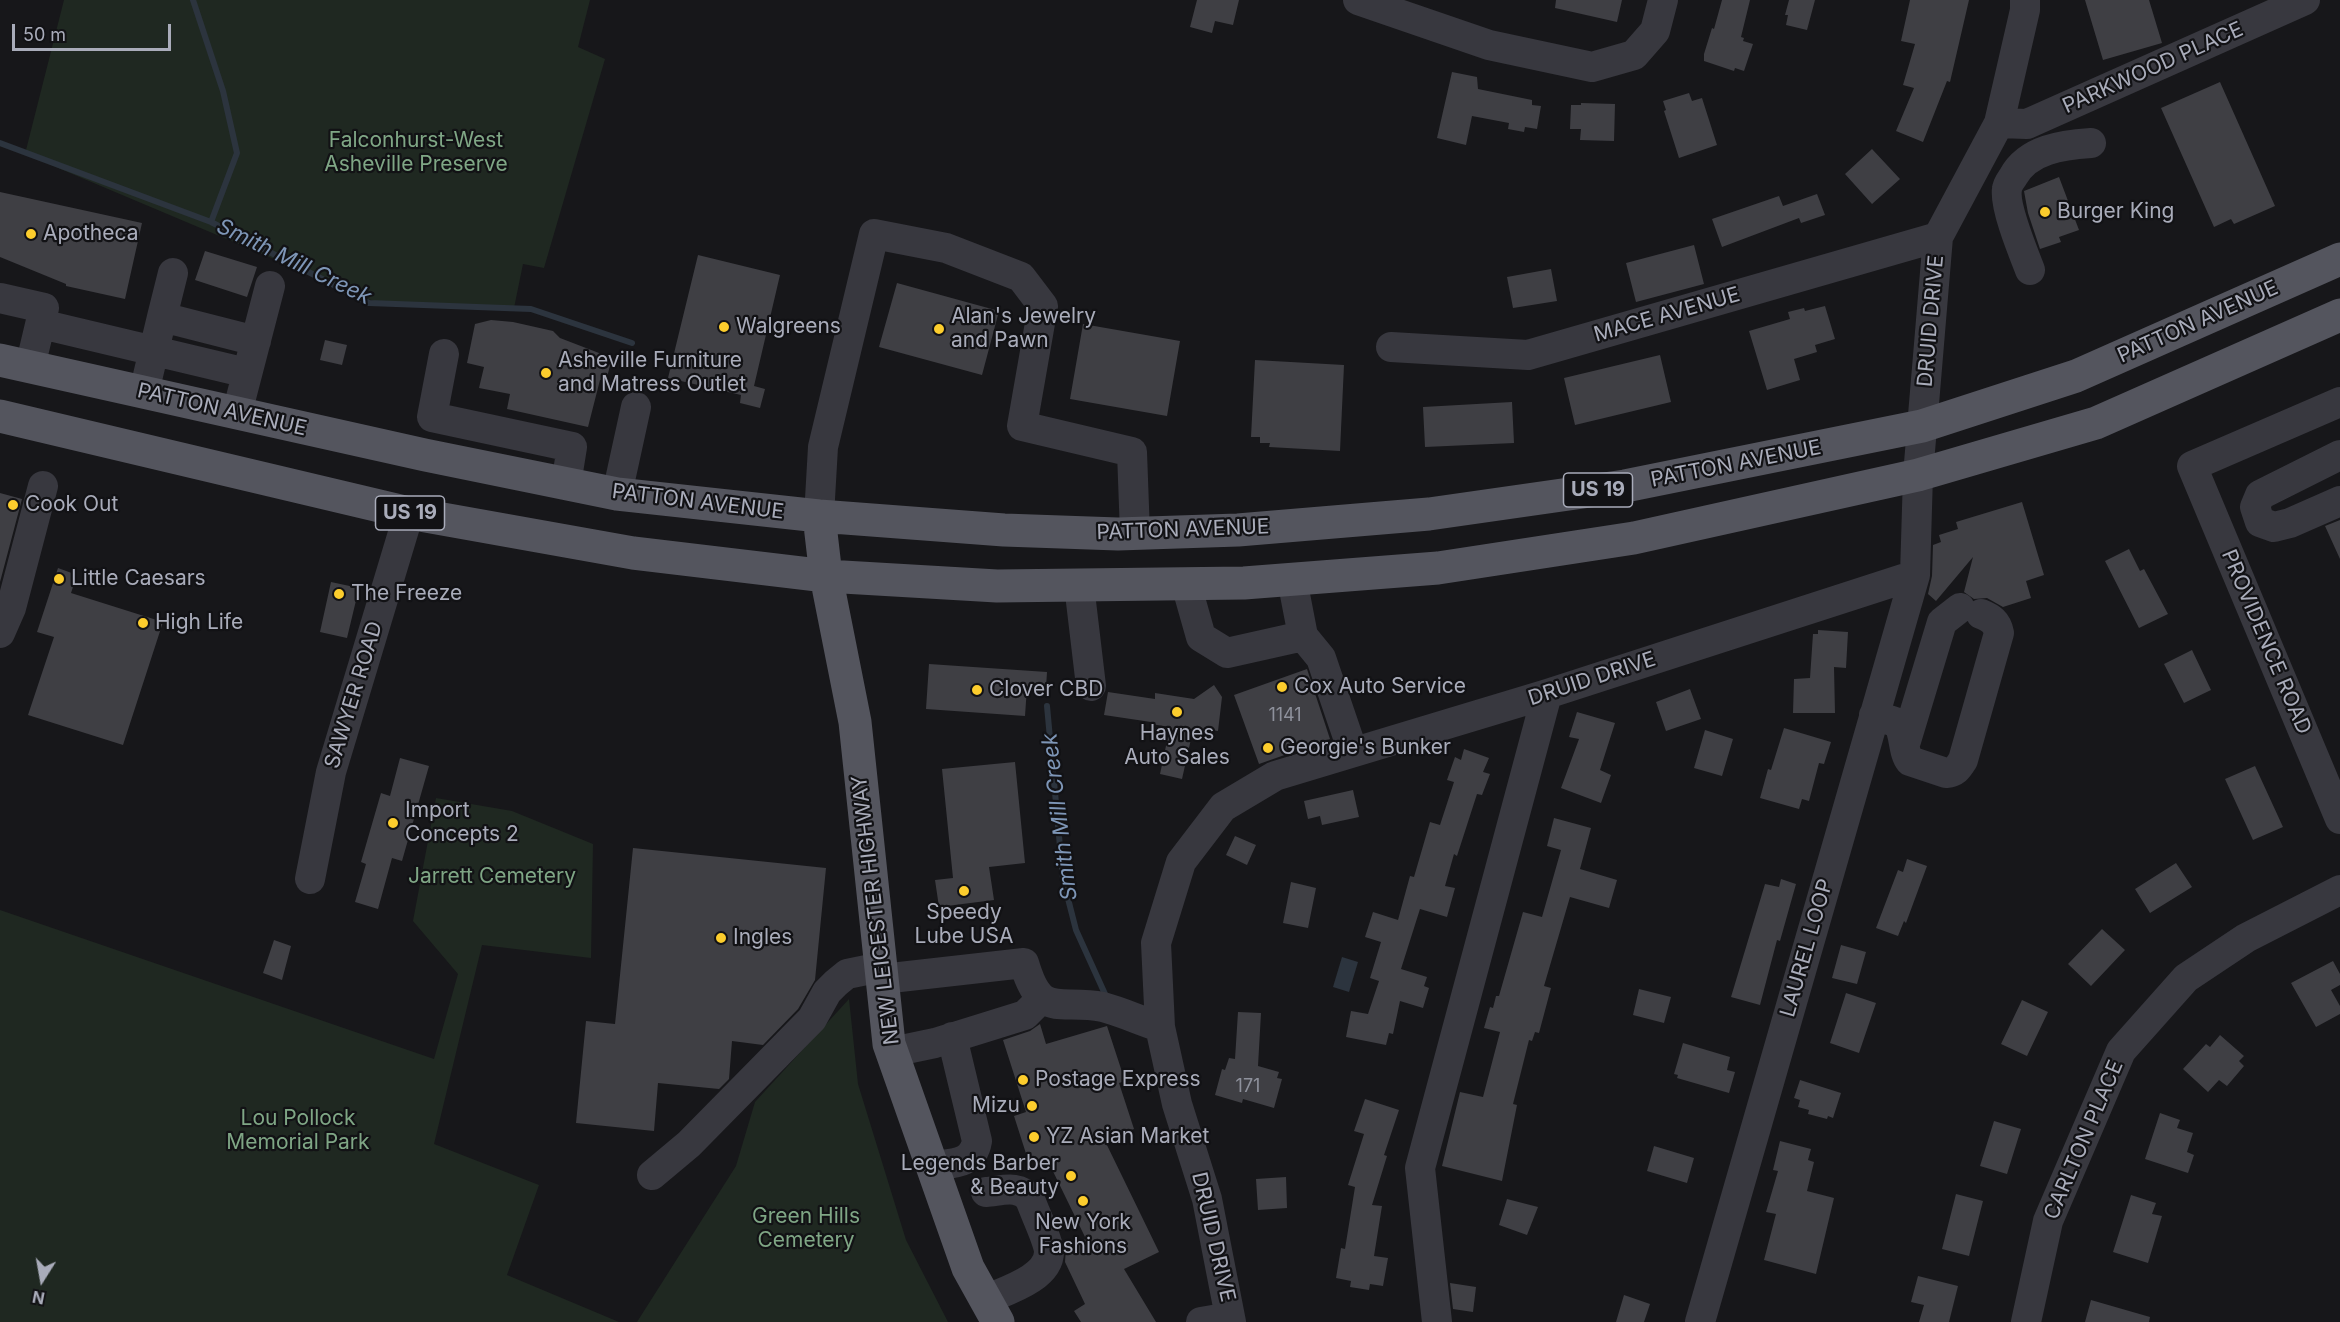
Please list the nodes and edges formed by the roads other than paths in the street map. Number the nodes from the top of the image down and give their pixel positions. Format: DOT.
graph roads {
  1 [pos="1358,0"];
  2 [pos="1663,0"];
  3 [pos="2025,0"];
  4 [pos="2305,0"];
  5 [pos="1999,123"];
  6 [pos="2091,143"];
  7 [pos="1938,237"];
  8 [pos="2340,259"];
  9 [pos="2030,270"];
  10 [pos="173,273"];
  11 [pos="270,286"];
  12 [pos="0,298"];
  13 [pos="2340,315"];
  14 [pos="162,317"];
  15 [pos="40,324"];
  16 [pos="94,337"];
  17 [pos="256,341"];
  18 [pos="1391,347"];
  19 [pos="154,351"];
  20 [pos="444,354"];
  21 [pos="15,363"];
  22 [pos="247,373"];
  23 [pos="83,379"];
  24 [pos="144,392"];
  25 [pos="2340,402"];
  26 [pos="636,407"];
  27 [pos="237,413"];
  28 [pos="0,416"];
  29 [pos="432,417"];
  30 [pos="1922,426"];
  31 [pos="483,428"];
  32 [pos="529,438"];
  33 [pos="425,454"];
  34 [pos="2340,455"];
  35 [pos="477,465"];
  36 [pos="522,475"];
  37 [pos="1918,476"];
  38 [pos="566,484"];
  39 [pos="43,486"];
  40 [pos="617,494"];
  41 [pos="2340,501"];
  42 [pos="409,513"];
  43 [pos="819,516"];
  44 [pos="1135,534"];
  45 [pos="1915,575"];
  46 [pos="826,576"];
  47 [pos="1292,579"];
  48 [pos="1186,584"];
  49 [pos="1079,585"];
  50 [pos="0,633"];
  51 [pos="1303,636"];
  52 [pos="1091,686"];
  53 [pos="1547,694"];
  54 [pos="1874,715"];
  55 [pos="1906,741"];
  56 [pos="1353,752"];
  57 [pos="2340,819"];
  58 [pos="310,879"];
  59 [pos="2340,890"];
  60 [pos="882,973"];
  61 [pos="1041,999"];
  62 [pos="1160,1027"];
  63 [pos="952,1037"];
  64 [pos="892,1052"];
  65 [pos="975,1152"];
  66 [pos="932,1166"];
  67 [pos="652,1175"];
  68 [pos="986,1192"];
  69 [pos="948,1214"];
  70 [pos="992,1311"];
  71 [pos="1231,1320"];
  72 [pos="1201,1322"];
  73 [pos="1437,1322"];
  74 [pos="1700,1322"];
  75 [pos="2026,1322"];
  1 -- 2 [label="street"];
  3 -- 5 [label="street, DRUID DRIVE"];
  4 -- 5 [label="street, PARKWOOD PLACE"];
  5 -- 7 [label="street, DRUID DRIVE"];
  6 -- 9 [label="street"];
  7 -- 18 [label="street, MACE AVENUE"];
  7 -- 30 [label="street, DRUID DRIVE"];
  8 -- 30 [label="main road, PATTON AVENUE / US 19"];
  10 -- 14 [label="street"];
  11 -- 17 [label="street"];
  12 -- 15 [label="street"];
  13 -- 37 [label="main road, US 19"];
  14 -- 17 [label="street"];
  14 -- 19 [label="street"];
  15 -- 16 [label="street"];
  15 -- 21 [label="street"];
  16 -- 19 [label="street"];
  16 -- 23 [label="street"];
  17 -- 22 [label="street"];
  19 -- 22 [label="street"];
  19 -- 24 [label="street"];
  20 -- 29 [label="street"];
  21 -- 23 [label="main road, PATTON AVENUE / US 19"];
  22 -- 27 [label="street"];
  23 -- 24 [label="main road, PATTON AVENUE / US 19"];
  24 -- 27 [label="main road, PATTON AVENUE / US 19"];
  25 -- 57 [label="street, PROVIDENCE ROAD"];
  26 -- 40 [label="street"];
  27 -- 33 [label="main road, PATTON AVENUE / US 19"];
  28 -- 42 [label="main road, US 19"];
  29 -- 31 [label="street"];
  29 -- 33 [label="street"];
  30 -- 37 [label="street, DRUID DRIVE"];
  30 -- 44 [label="main road, PATTON AVENUE / US 19"];
  31 -- 32 [label="street"];
  31 -- 35 [label="street"];
  32 -- 36 [label="street"];
  32 -- 38 [label="street"];
  33 -- 35 [label="main road, PATTON AVENUE / US 19"];
  34 -- 41 [label="street"];
  35 -- 36 [label="main road, PATTON AVENUE / US 19"];
  36 -- 38 [label="main road, PATTON AVENUE / US 19"];
  37 -- 45 [label="street, DRUID DRIVE"];
  37 -- 47 [label="main road, US 19"];
  38 -- 40 [label="main road, PATTON AVENUE / US 19"];
  39 -- 50 [label="street"];
  40 -- 43 [label="main road, PATTON AVENUE / US 19"];
  42 -- 46 [label="main road, US 19"];
  42 -- 58 [label="street, SAWYER ROAD"];
  43 -- 44 [label="main road, PATTON AVENUE / US 19"];
  43 -- 44 [label="street"];
  43 -- 46 [label="main road, NEW LEICESTER HIGHWAY"];
  45 -- 53 [label="street, DRUID DRIVE"];
  45 -- 54 [label="street, LAUREL LOOP"];
  46 -- 49 [label="main road, US 19"];
  46 -- 60 [label="main road, NEW LEICESTER HIGHWAY"];
  47 -- 48 [label="main road, US 19"];
  47 -- 51 [label="street"];
  48 -- 49 [label="main road, US 19"];
  48 -- 51 [label="street"];
  49 -- 52 [label="street"];
  51 -- 56 [label="street"];
  53 -- 56 [label="street, DRUID DRIVE"];
  53 -- 73 [label="street"];
  54 -- 55 [label="street"];
  54 -- 74 [label="street, LAUREL LOOP"];
  55 -- 55 [label="street"];
  56 -- 62 [label="street, DRUID DRIVE"];
  59 -- 75 [label="street, CARLTON PLACE"];
  60 -- 61 [label="street"];
  60 -- 64 [label="main road, NEW LEICESTER HIGHWAY"];
  60 -- 67 [label="street"];
  61 -- 62 [label="street"];
  61 -- 63 [label="street"];
  62 -- 71 [label="street, DRUID DRIVE"];
  63 -- 64 [label="street"];
  63 -- 65 [label="street"];
  64 -- 66 [label="main road, NEW LEICESTER HIGHWAY"];
  65 -- 66 [label="street"];
  65 -- 68 [label="street"];
  66 -- 69 [label="main road, NEW LEICESTER HIGHWAY"];
  68 -- 69 [label="street"];
  68 -- 70 [label="street"];
  69 -- 70 [label="main road, NEW LEICESTER HIGHWAY"];
  71 -- 72 [label="street"];
}
